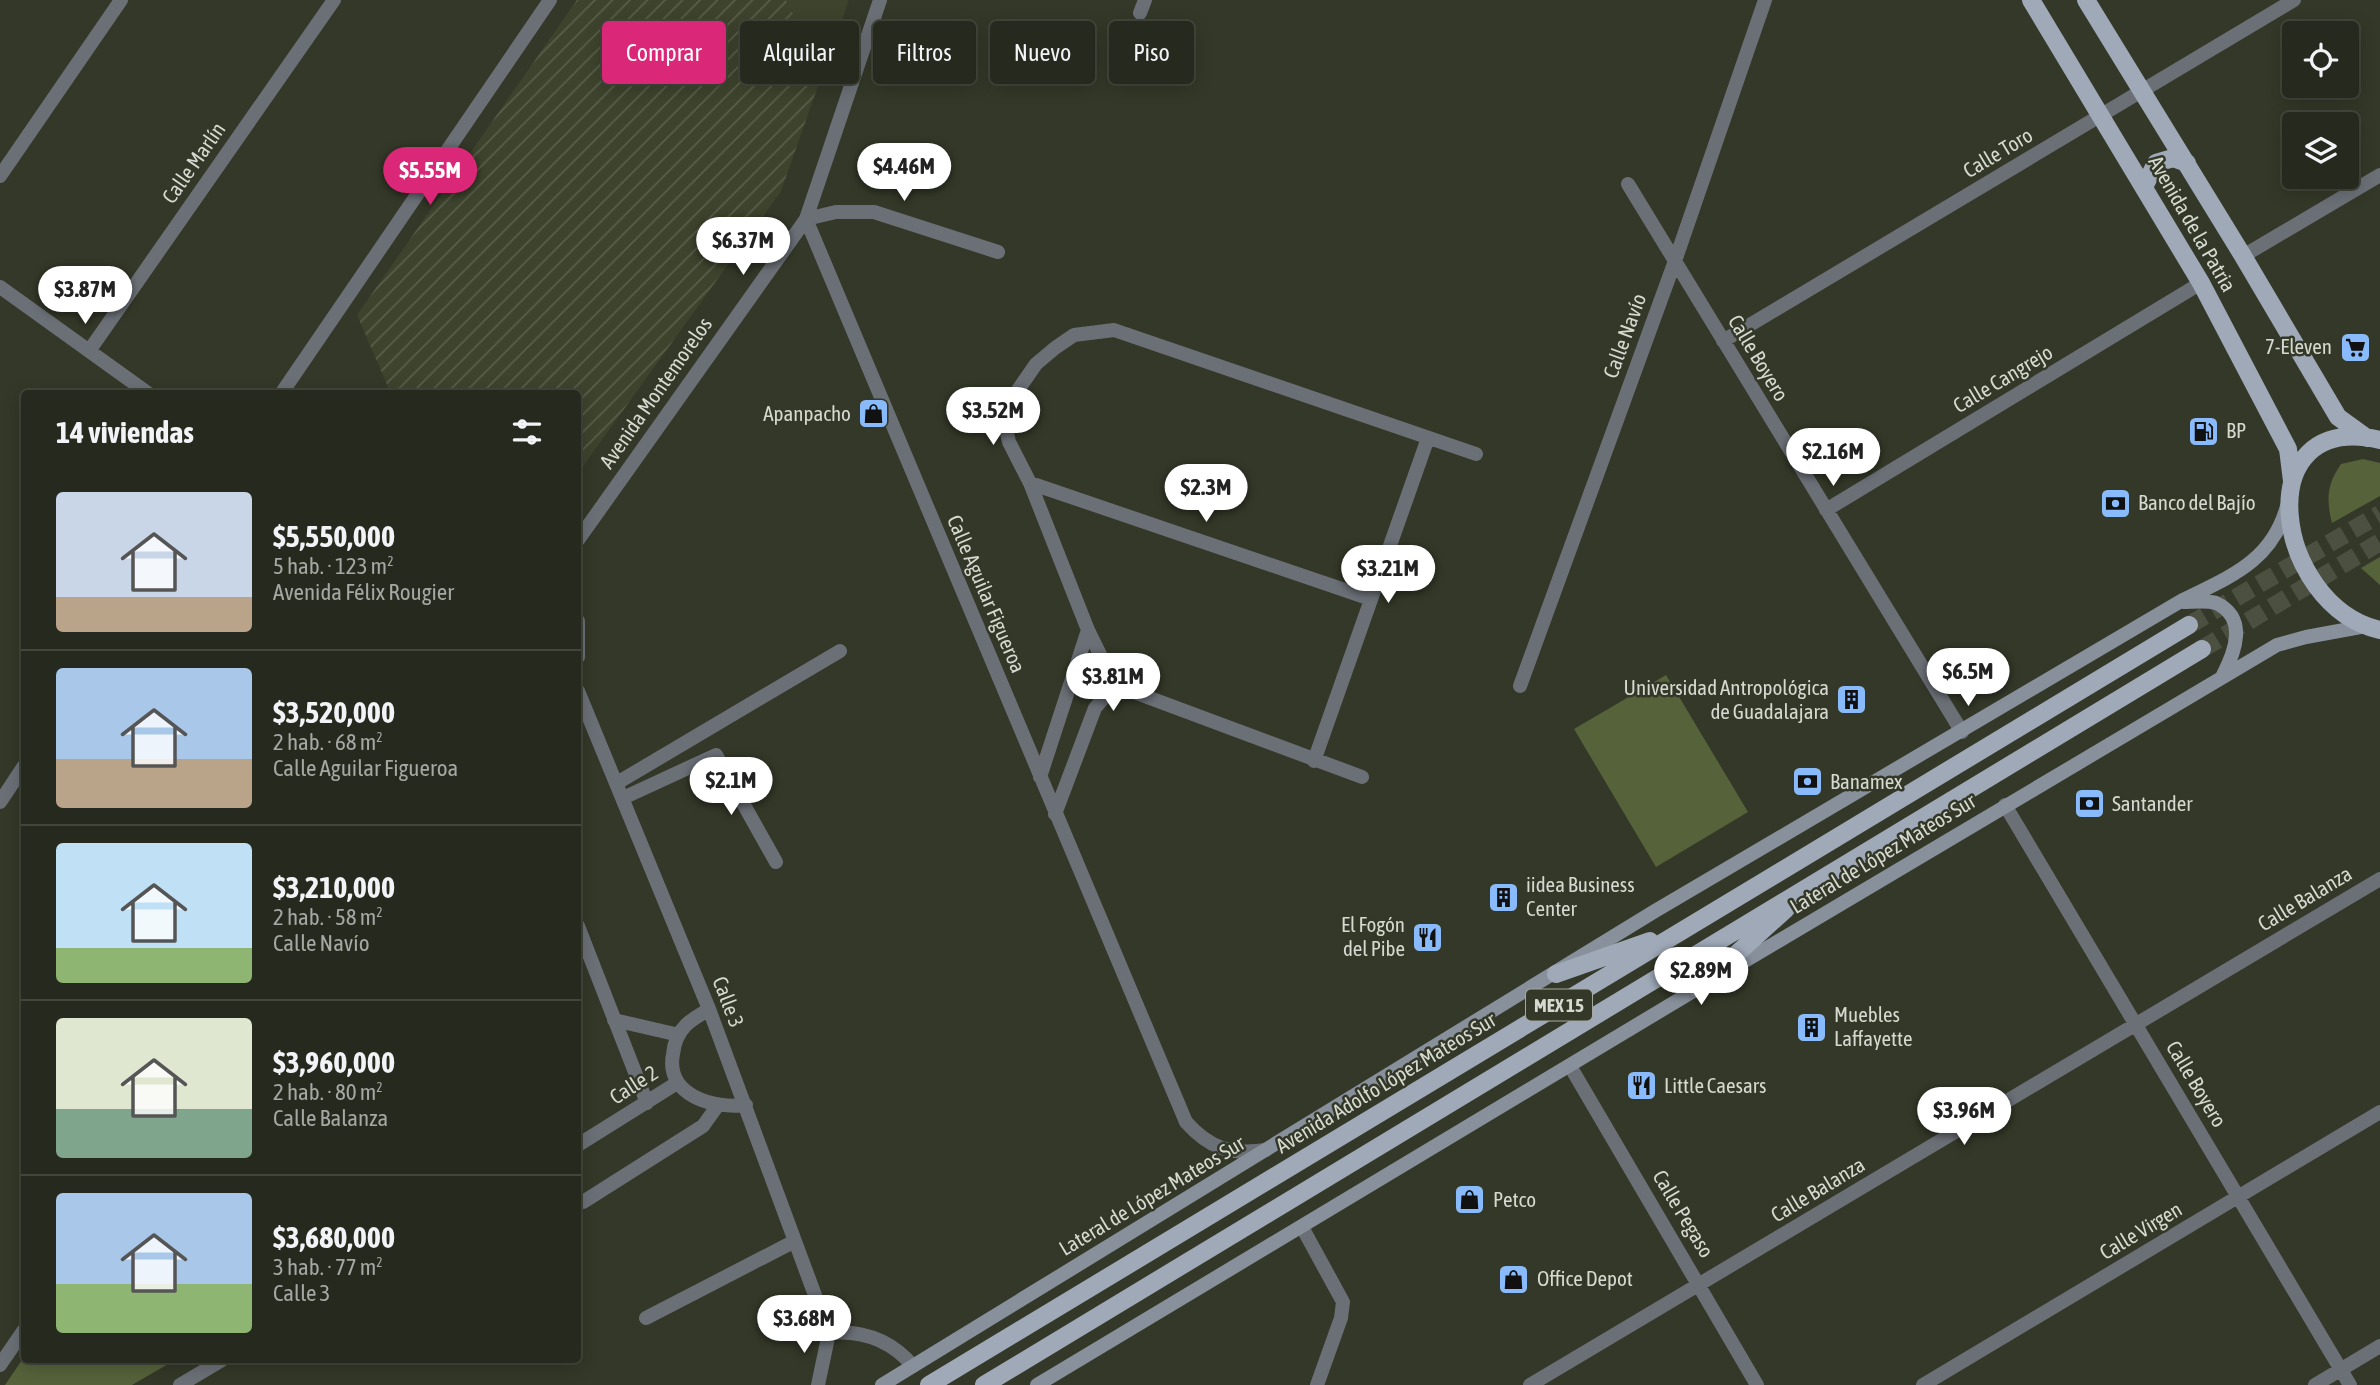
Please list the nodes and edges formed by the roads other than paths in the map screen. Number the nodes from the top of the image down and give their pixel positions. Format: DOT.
graph roads {
  1 [pos="121,0"];
  2 [pos="334,0"];
  3 [pos="550,0"];
  4 [pos="880,0"];
  5 [pos="1765,0"];
  6 [pos="2031,0"];
  7 [pos="2086,0"];
  8 [pos="2294,0"];
  9 [pos="2142,91"];
  10 [pos="2101,116"];
  11 [pos="2187,163"];
  12 [pos="2380,175"];
  13 [pos="0,176"];
  14 [pos="1628,184"];
  15 [pos="2145,186"];
  16 [pos="806,219"];
  17 [pos="998,253"];
  18 [pos="2244,256"];
  19 [pos="1675,261"];
  20 [pos="2201,283"];
  21 [pos="0,287"];
  22 [pos="1724,341"];
  23 [pos="89,351"];
  24 [pos="143,390"];
  25 [pos="284,390"];
  26 [pos="1428,438"];
  27 [pos="2376,439"];
  28 [pos="1476,454"];
  29 [pos="2292,481"];
  30 [pos="1030,483"];
  31 [pos="2287,506"];
  32 [pos="1826,510"];
  33 [pos="581,536"];
  34 [pos="1371,599"];
  35 [pos="2181,601"];
  36 [pos="2189,625"];
  37 [pos="2373,628"];
  38 [pos="1088,630"];
  39 [pos="2202,649"];
  40 [pos="840,651"];
  41 [pos="2222,676"];
  42 [pos="1115,685"];
  43 [pos="1520,686"];
  44 [pos="581,698"];
  45 [pos="1962,732"];
  46 [pos="1314,761"];
  47 [pos="21,770"];
  48 [pos="1040,776"];
  49 [pos="1362,777"];
  50 [pos="617,783"];
  51 [pos="623,798"];
  52 [pos="0,802"];
  53 [pos="2005,805"];
  54 [pos="1055,814"];
  55 [pos="776,862"];
  56 [pos="2380,879"];
  57 [pos="1816,882"];
  58 [pos="1686,929"];
  59 [pos="581,934"];
  60 [pos="1556,974"];
  61 [pos="1698,989"];
  62 [pos="709,1009"];
  63 [pos="614,1020"];
  64 [pos="2136,1024"];
  65 [pos="679,1035"];
  66 [pos="1570,1066"];
  67 [pos="677,1083"];
  68 [pos="647,1103"];
  69 [pos="718,1105"];
  70 [pos="746,1105"];
  71 [pos="2380,1112"];
  72 [pos="581,1143"];
  73 [pos="1268,1150"];
  74 [pos="2240,1197"];
  75 [pos="583,1202"];
  76 [pos="1302,1227"];
  77 [pos="793,1242"];
  78 [pos="1700,1284"];
  79 [pos="646,1318"];
  80 [pos="829,1333"];
  81 [pos="21,1334"];
  82 [pos="2380,1346"];
  83 [pos="217,1363"];
  84 [pos="0,1365"];
  85 [pos="913,1366"];
  86 [pos="2342,1369"];
  87 [pos="180,1385"];
  88 [pos="818,1385"];
  89 [pos="882,1385"];
  90 [pos="929,1385"];
  91 [pos="984,1385"];
  92 [pos="1037,1385"];
  93 [pos="1317,1385"];
  94 [pos="1530,1385"];
  95 [pos="1757,1385"];
  96 [pos="1923,1385"];
  97 [pos="2315,1385"];
  98 [pos="2350,1385"];
  1 -- 13 [label="street"];
  2 -- 23 [label="street, Calle Marlín"];
  3 -- 25 [label="street"];
  4 -- 16 [label="street, Avenida Montemorelos"];
  5 -- 19 [label="street, Calle Navío"];
  6 -- 10 [label="main road, Avenida de la Patria"];
  7 -- 9 [label="main road, Avenida de la Patria"];
  8 -- 9 [label="street, Calle Toro"];
  9 -- 10 [label="street, Calle Toro"];
  9 -- 11 [label="main road, Avenida de la Patria"];
  10 -- 15 [label="main road, Avenida de la Patria"];
  10 -- 22 [label="street, Calle Toro"];
  11 -- 15 [label="main road"];
  11 -- 18 [label="main road, Avenida de la Patria"];
  12 -- 18 [label="street"];
  14 -- 19 [label="street, Calle Boyero"];
  15 -- 20 [label="main road, Avenida de la Patria"];
  16 -- 17 [label="street"];
  16 -- 33 [label="street, Avenida Montemorelos"];
  16 -- 48 [label="street, Calle Aguilar Figueroa"];
  18 -- 27 [label="main road, Avenida de la Patria"];
  19 -- 22 [label="street, Calle Boyero"];
  19 -- 43 [label="street, Calle Navío"];
  20 -- 29 [label="main road, Avenida de la Patria"];
  20 -- 32 [label="street, Calle Cangrejo"];
  21 -- 23 [label="street"];
  22 -- 32 [label="street, Calle Boyero"];
  23 -- 24 [label="street"];
  26 -- 28 [label="street"];
  26 -- 30 [label="street"];
  26 -- 34 [label="street"];
  27 -- 29 [label="main road"];
  29 -- 31 [label="main road"];
  30 -- 34 [label="street"];
  30 -- 38 [label="street"];
  31 -- 35 [label="main road, Lateral de López Mateos Sur"];
  31 -- 37 [label="main road"];
  32 -- 45 [label="street, Calle Boyero"];
  34 -- 46 [label="street"];
  35 -- 41 [label="main road"];
  35 -- 45 [label="main road, Lateral de López Mateos Sur"];
  36 -- 58 [label="main road, Avenida Adolfo López Mateos Sur / MEX 15"];
  37 -- 41 [label="main road, Lateral de López Mateos Sur"];
  38 -- 42 [label="street"];
  38 -- 48 [label="street"];
  39 -- 57 [label="main road, MEX 15"];
  40 -- 50 [label="street"];
  41 -- 53 [label="main road, Lateral de López Mateos Sur"];
  42 -- 46 [label="street"];
  42 -- 54 [label="street"];
  44 -- 50 [label="street, Calle 3"];
  45 -- 60 [label="main road, Lateral de López Mateos Sur"];
  46 -- 49 [label="street"];
  47 -- 52 [label="street"];
  48 -- 54 [label="street, Calle Aguilar Figueroa"];
  50 -- 51 [label="street, Calle 3"];
  51 -- 55 [label="street"];
  51 -- 62 [label="street, Calle 3"];
  53 -- 61 [label="main road, Lateral de López Mateos Sur"];
  53 -- 64 [label="street, Calle Boyero"];
  54 -- 73 [label="street, Calle Aguilar Figueroa"];
  56 -- 64 [label="street, Calle Balanza"];
  57 -- 61 [label="main road"];
  57 -- 91 [label="main road, MEX 15"];
  58 -- 60 [label="main road"];
  58 -- 90 [label="main road, Avenida Adolfo López Mateos Sur / MEX 15"];
  59 -- 63 [label="street"];
  60 -- 73 [label="main road, Lateral de López Mateos Sur"];
  61 -- 66 [label="main road, Lateral de López Mateos Sur"];
  62 -- 65 [label="street"];
  62 -- 70 [label="street, Calle 3"];
  63 -- 65 [label="street"];
  63 -- 68 [label="street"];
  64 -- 74 [label="street, Calle Boyero"];
  64 -- 78 [label="street, Calle Balanza"];
  65 -- 67 [label="street, Calle 2"];
  66 -- 76 [label="main road, Lateral de López Mateos Sur"];
  66 -- 78 [label="street, Calle Pegaso"];
  67 -- 68 [label="street, Calle 2"];
  67 -- 69 [label="street, Calle 2"];
  68 -- 72 [label="street, Calle 2"];
  69 -- 70 [label="street, Calle 2"];
  69 -- 75 [label="street"];
  70 -- 77 [label="street, Calle 3"];
  71 -- 74 [label="street, Calle Virgen"];
  73 -- 85 [label="main road, Lateral de López Mateos Sur"];
  74 -- 86 [label="street, Calle Boyero"];
  74 -- 96 [label="street, Calle Virgen"];
  76 -- 92 [label="main road, Lateral de López Mateos Sur"];
  76 -- 93 [label="street"];
  77 -- 79 [label="street"];
  77 -- 80 [label="street, Calle 3"];
  78 -- 94 [label="street, Calle Balanza"];
  78 -- 95 [label="street, Calle Pegaso"];
  80 -- 85 [label="street"];
  80 -- 88 [label="street"];
  81 -- 84 [label="street"];
  82 -- 86 [label="street"];
  83 -- 87 [label="street"];
  85 -- 89 [label="main road, Lateral de López Mateos Sur"];
  86 -- 97 [label="street"];
  86 -- 98 [label="street, Calle Boyero"];
}
